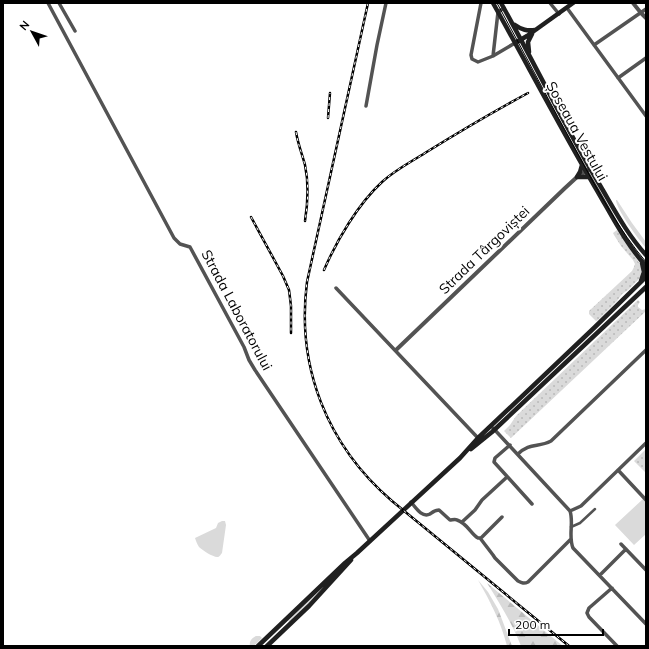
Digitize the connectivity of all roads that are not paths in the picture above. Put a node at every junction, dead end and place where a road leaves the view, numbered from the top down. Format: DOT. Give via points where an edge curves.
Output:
graph roads {
  1 [pos="48,3"];
  2 [pos="59,3"];
  3 [pos="386,3"];
  4 [pos="481,3"];
  5 [pos="493,3"];
  6 [pos="501,3"];
  7 [pos="550,3"];
  8 [pos="573,3"];
  9 [pos="633,3"];
  10 [pos="504,8"];
  11 [pos="567,8"];
  12 [pos="646,9"];
  13 [pos="498,12"];
  14 [pos="640,13"];
  15 [pos="558,14"];
  16 [pos="646,18"];
  17 [pos="512,23"];
  18 [pos="535,30"];
  19 [pos="75,31"];
  20 [pos="522,40"];
  21 [pos="516,43"];
  22 [pos="594,45"];
  23 [pos="529,54"];
  24 [pos="493,56"];
  25 [pos="646,58"];
  26 [pos="618,78"];
  27 [pos="366,106"];
  28 [pos="646,115"];
  29 [pos="582,165"];
  30 [pos="588,170"];
  31 [pos="577,177"];
  32 [pos="589,177"];
  33 [pos="646,254"];
  34 [pos="640,260"];
  35 [pos="646,266"];
  36 [pos="646,277"];
  37 [pos="640,283"];
  38 [pos="336,288"];
  39 [pos="646,288"];
  40 [pos="396,350"];
  41 [pos="646,350"];
  42 [pos="491,426"];
  43 [pos="495,430"];
  44 [pos="480,439"];
  45 [pos="645,444"];
  46 [pos="510,445"];
  47 [pos="518,454"];
  48 [pos="618,470"];
  49 [pos="507,477"];
  50 [pos="646,500"];
  51 [pos="411,502"];
  52 [pos="532,504"];
  53 [pos="595,509"];
  54 [pos="570,511"];
  55 [pos="502,517"];
  56 [pos="462,522"];
  57 [pos="571,527"];
  58 [pos="480,538"];
  59 [pos="571,539"];
  60 [pos="370,541"];
  61 [pos="621,544"];
  62 [pos="626,549"];
  63 [pos="357,553"];
  64 [pos="646,570"];
  65 [pos="600,575"];
  66 [pos="612,588"];
  67 [pos="646,624"];
  68 [pos="258,646"];
  69 [pos="267,646"];
  70 [pos="617,646"];
  1 -- 60 [label="street, Strada Laboratorului" via="174,238 180,244 190,247 255,370"];
  2 -- 19 [label="street"];
  3 -- 27 [label="street"];
  4 -- 24 [label="street" via="471,58 478,62"];
  5 -- 13 [label="main road, Șoseaua Vestului"];
  6 -- 10 [label="main road, Șoseaua Vestului"];
  7 -- 15 [label="street"];
  8 -- 11 [label="main road"];
  9 -- 14 [label="street"];
  10 -- 13 [label="street"];
  10 -- 17 [label="main road, Șoseaua Vestului"];
  11 -- 15 [label="main road"];
  11 -- 22 [label="street"];
  12 -- 14 [label="street"];
  13 -- 21 [label="main road, Șoseaua Vestului"];
  13 -- 24 [label="street"];
  14 -- 16 [label="street"];
  14 -- 22 [label="street"];
  15 -- 18 [label="main road"];
  17 -- 18 [label="main road" via="522,29"];
  17 -- 20 [label="main road, Șoseaua Vestului"];
  18 -- 20 [label="main road"];
  18 -- 23 [label="main road" via="528,42"];
  20 -- 21 [label="main road"];
  20 -- 23 [label="main road, Șoseaua Vestului"];
  21 -- 24 [label="street"];
  21 -- 29 [label="main road, Șoseaua Vestului"];
  22 -- 26 [label="street"];
  23 -- 30 [label="main road, Șoseaua Vestului"];
  25 -- 26 [label="street"];
  26 -- 28 [label="street"];
  29 -- 30 [label="main road, Șoseaua Vestului"];
  29 -- 31 [label="main road"];
  30 -- 31 [label="street, Strada Târgoviștei"];
  30 -- 32 [label="main road, Șoseaua Vestului"];
  30 -- 33 [label="main road, Șoseaua Vestului" via="621,222"];
  31 -- 32 [label="main road"];
  31 -- 40 [label="street, Strada Târgoviștei"];
  32 -- 34 [label="main road, Șoseaua Vestului" via="616,225"];
  34 -- 35 [label="main road, Șoseaua Vestului"];
  34 -- 37 [label="main road" via="644,272"];
  36 -- 37 [label="main road"];
  37 -- 42 [label="main road"];
  38 -- 40 [label="street"];
  39 -- 43 [label="main road"];
  40 -- 44 [label="street"];
  41 -- 47 [label="street" via="551,441 528,447"];
  42 -- 43 [label="street"];
  42 -- 44 [label="main road"];
  43 -- 44 [label="main road"];
  43 -- 46 [label="street"];
  44 -- 51 [label="main road"];
  45 -- 48 [label="street"];
  46 -- 47 [label="street"];
  46 -- 49 [label="street" via="494,460"];
  47 -- 54 [label="street"];
  48 -- 50 [label="street"];
  48 -- 54 [label="street" via="581,506"];
  49 -- 52 [label="street"];
  49 -- 56 [label="street"];
  51 -- 56 [label="street" via="421,514 427,515 439,510 450,520"];
  51 -- 60 [label="main road"];
  53 -- 57 [label="street" via="580,523"];
  54 -- 57 [label="street"];
  55 -- 58 [label="street"];
  56 -- 58 [label="street"];
  57 -- 59 [label="street"];
  58 -- 59 [label="street" via="495,558 521,583 528,582"];
  59 -- 65 [label="street" via="573,548"];
  60 -- 63 [label="main road"];
  61 -- 62 [label="street"];
  62 -- 64 [label="street"];
  62 -- 65 [label="street"];
  63 -- 68 [label="main road"];
  63 -- 69 [label="main road" via="309,606"];
  65 -- 66 [label="street"];
  66 -- 67 [label="street"];
  66 -- 70 [label="street" via="589,608 587,613"];
}
